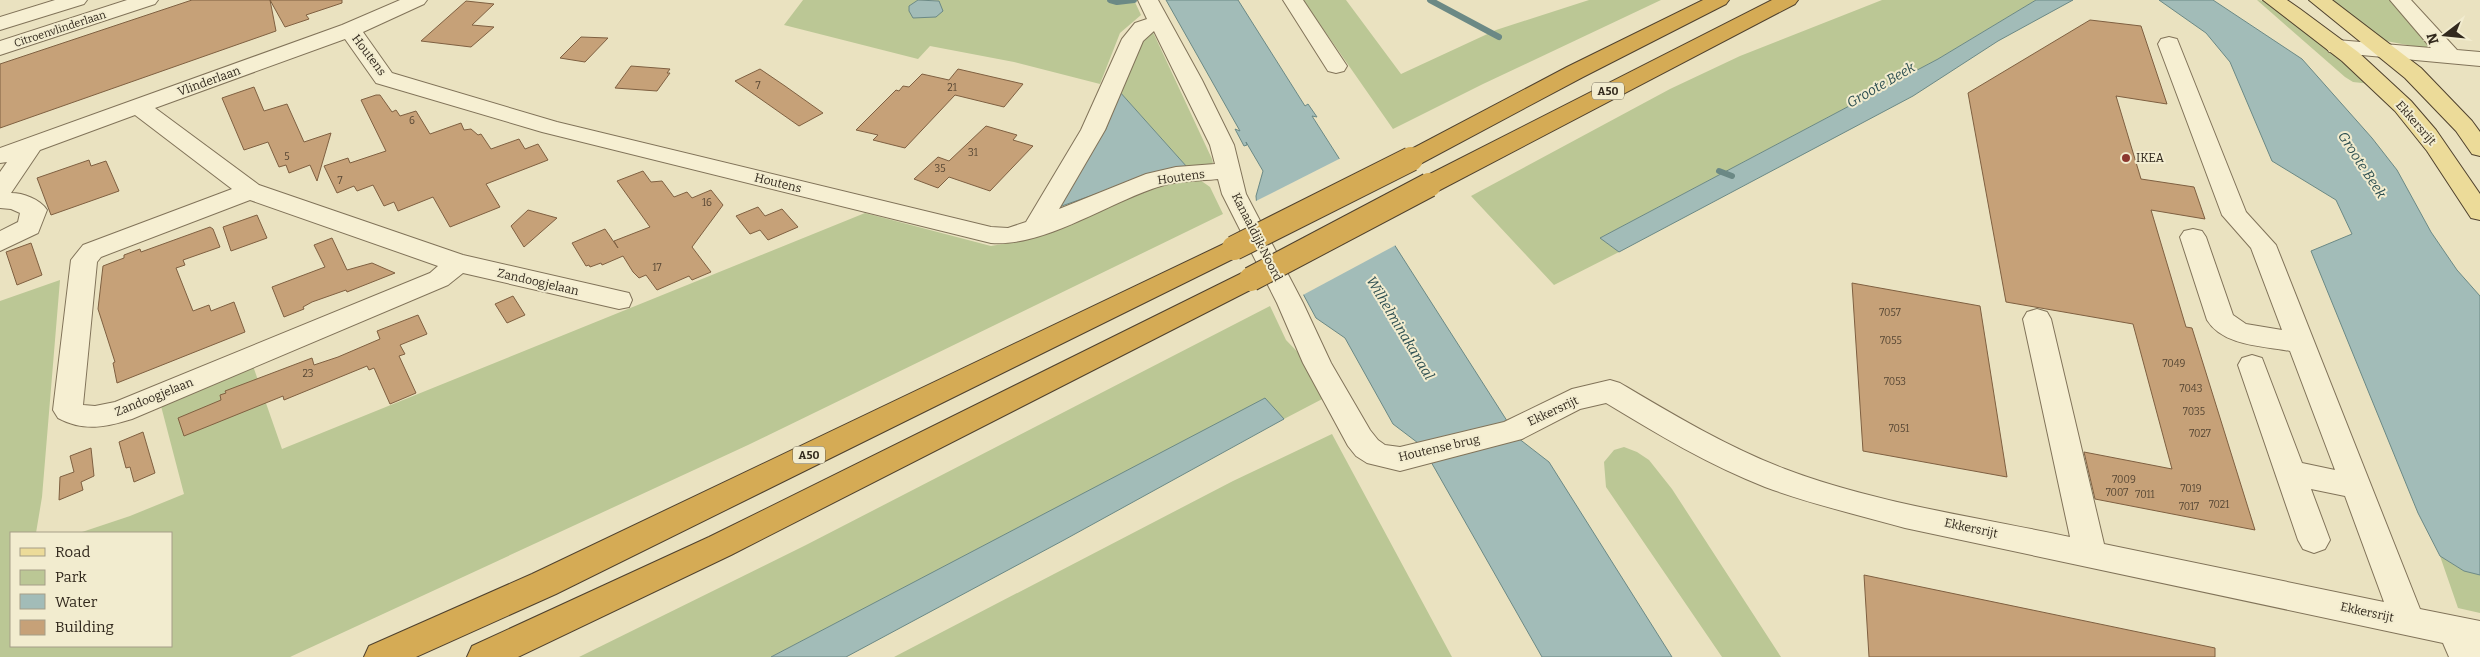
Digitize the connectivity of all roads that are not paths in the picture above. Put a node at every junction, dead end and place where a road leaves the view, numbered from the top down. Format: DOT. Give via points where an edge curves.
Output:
graph roads {
  1 [pos="77,0"];
  2 [pos="148,0"];
  3 [pos="417,0"];
  4 [pos="1148,0"];
  5 [pos="1293,0"];
  6 [pos="1719,0"];
  7 [pos="1788,0"];
  8 [pos="2273,0"];
  9 [pos="2319,0"];
  10 [pos="2400,0"];
  11 [pos="1160,21"];
  12 [pos="0,24"];
  13 [pos="350,30"];
  14 [pos="2169,44"];
  15 [pos="2337,47"];
  16 [pos="0,48"];
  17 [pos="2385,51"];
  18 [pos="2450,56"];
  19 [pos="2480,59"];
  20 [pos="1336,66"];
  21 [pos="138,106"];
  22 [pos="31,145"];
  23 [pos="2480,149"];
  24 [pos="0,156"];
  25 [pos="1227,172"];
  26 [pos="0,190"];
  27 [pos="250,191"];
  28 [pos="0,200"];
  29 [pos="2480,212"];
  30 [pos="1036,228"];
  31 [pos="2193,237"];
  32 [pos="0,242"];
  33 [pos="458,263"];
  34 [pos="619,300"];
  35 [pos="2037,319"];
  36 [pos="2301,343"];
  37 [pos="2252,365"];
  38 [pos="1512,431"];
  39 [pos="1368,448"];
  40 [pos="2288,472"];
  41 [pos="2357,486"];
  42 [pos="2314,540"];
  43 [pos="2090,554"];
  44 [pos="2408,620"];
  45 [pos="2467,641"];
  46 [pos="381,657"];
  47 [pos="484,657"];
  1 -- 12 [label="street, Citroenvlinderlaan"];
  2 -- 16 [label="street, Citroenvlinderlaan"];
  3 -- 13 [label="street, Vlinderlaan"];
  4 -- 11 [label="street, Kanaaldijk Noord"];
  5 -- 20 [label="street"];
  6 -- 46 [label="highway, A50, bridge" via="1234,248 544,584"];
  7 -- 47 [label="highway, A50, bridge" via="1250,279 720,546"];
  8 -- 15 [label="main road, Ekkersrijt"];
  9 -- 17 [label="main road"];
  10 -- 18 [label="street"];
  11 -- 25 [label="street, Kanaaldijk Noord" via="1222,145"];
  11 -- 30 [label="street" via="1144,28 1133,39 1093,130"];
  13 -- 21 [label="street, Vlinderlaan"];
  13 -- 30 [label="street, Houtens" via="384,78 550,127 991,235 1009,236"];
  14 -- 36 [label="street" via="2235,215 2263,245"];
  15 -- 17 [label="street"];
  15 -- 29 [label="main road, Ekkersrijt" via="2418,123"];
  17 -- 18 [label="street"];
  17 -- 23 [label="main road" via="2427,87 2464,126"];
  18 -- 19 [label="street"];
  21 -- 22 [label="street, Vlinderlaan"];
  21 -- 27 [label="street, Zandoogjelaan"];
  22 -- 24 [label="street, Vlinderlaan"];
  22 -- 26 [label="street"];
  25 -- 30 [label="street, Houtens" via="1155,179"];
  25 -- 39 [label="street, Kanaaldijk Noord" via="1234,194 1317,362 1344,414"];
  27 -- 33 [label="street, Zandoogjelaan"];
  27 -- 33 [label="street, Zandoogjelaan" via="92,251 84,260 68,410 79,417 122,411 438,279"];
  28 -- 32 [label="street" via="16,201 34,210 29,227"];
  31 -- 36 [label="street" via="2221,320 2239,332"];
  33 -- 34 [label="street, Zandoogjelaan"];
  35 -- 43 [label="street"];
  36 -- 41 [label="street"];
  37 -- 40 [label="street"];
  38 -- 39 [label="street, Houtense brug" via="1400,459 1378,455"];
  38 -- 43 [label="street, Ekkersrijt" via="1572,400 1610,392 1677,431 1759,471 1831,495 1905,514"];
  40 -- 41 [label="street"];
  40 -- 42 [label="street"];
  41 -- 44 [label="street"];
  43 -- 44 [label="street, Ekkersrijt"];
  44 -- 45 [label="street, Ekkersrijt"];
}
